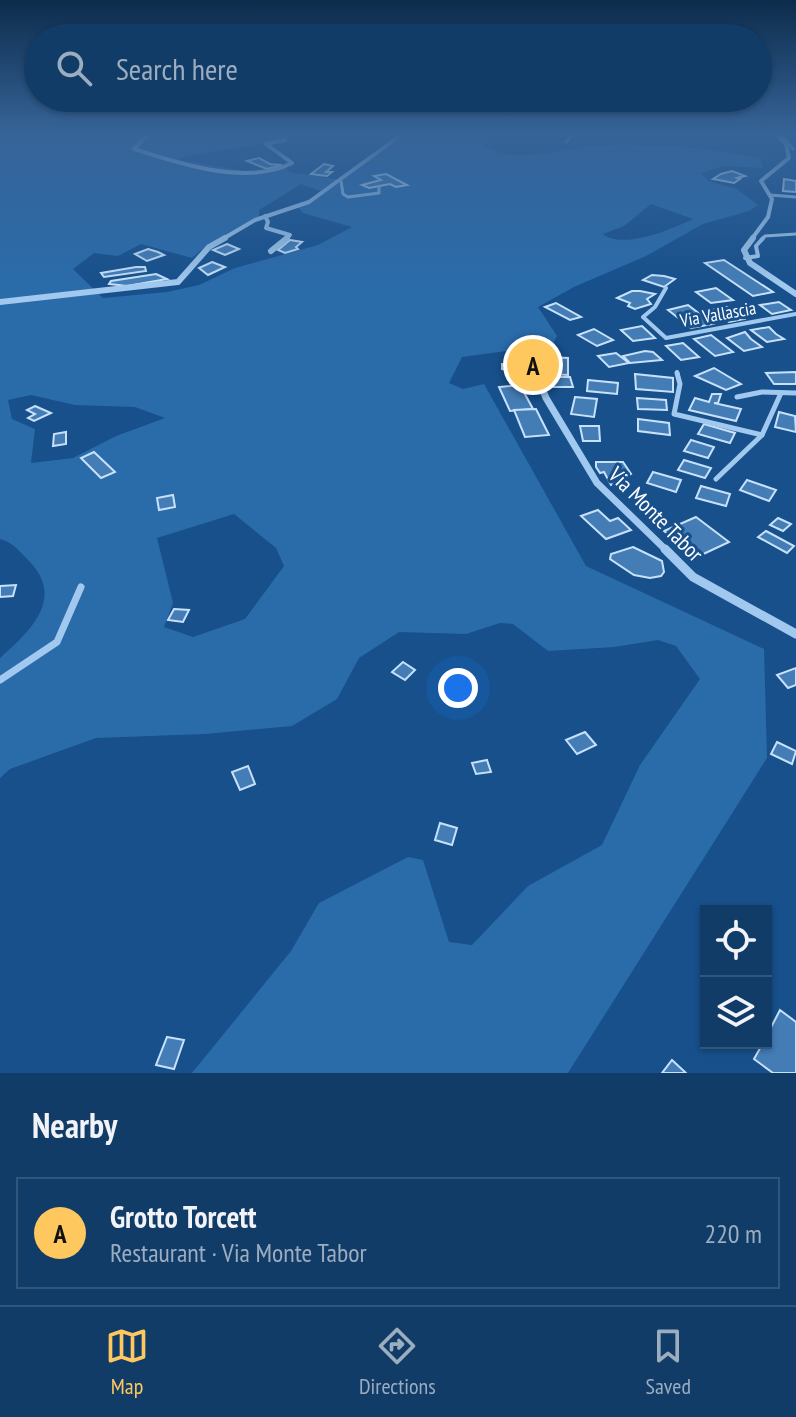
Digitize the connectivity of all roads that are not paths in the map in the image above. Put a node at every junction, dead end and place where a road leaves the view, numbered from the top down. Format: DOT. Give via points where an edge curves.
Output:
graph roads {
  1 [pos="336,184"];
  2 [pos="341,184"];
  3 [pos="763,184"];
  4 [pos="379,187"];
  5 [pos="770,195"];
  6 [pos="796,197"];
  7 [pos="265,216"];
  8 [pos="796,234"];
  9 [pos="271,251"];
  10 [pos="745,258"];
  11 [pos="666,288"];
  12 [pos="796,294"];
  13 [pos="0,302"];
  14 [pos="796,314"];
  15 [pos="677,372"];
  16 [pos="537,375"];
  17 [pos="781,393"];
  18 [pos="796,393"];
  19 [pos="737,397"];
  20 [pos="762,435"];
  21 [pos="716,479"];
  22 [pos="81,587"];
  23 [pos="796,634"];
  24 [pos="0,680"];
  1 -- 7 [label="street" via="306,203"];
  2 -- 4 [label="lane" via="348,197 379,193"];
  3 -- 5 [label="street"];
  5 -- 6 [label="lane"];
  5 -- 10 [label="street" via="768,217 745,246"];
  7 -- 9 [label="street" via="266,228 290,235"];
  7 -- 13 [label="street" via="205,250 178,282"];
  8 -- 10 [label="lane" via="765,236 756,246 758,256"];
  10 -- 12 [label="street"];
  11 -- 14 [label="lane, Via Vallascia" via="643,317 666,338"];
  15 -- 20 [label="lane" via="674,414"];
  16 -- 23 [label="street, Via Monte Tabor" via="597,483 693,577"];
  17 -- 18 [label="lane"];
  17 -- 19 [label="lane"];
  17 -- 20 [label="lane"];
  20 -- 21 [label="lane"];
  22 -- 24 [label="lane" via="57,642"];
}
